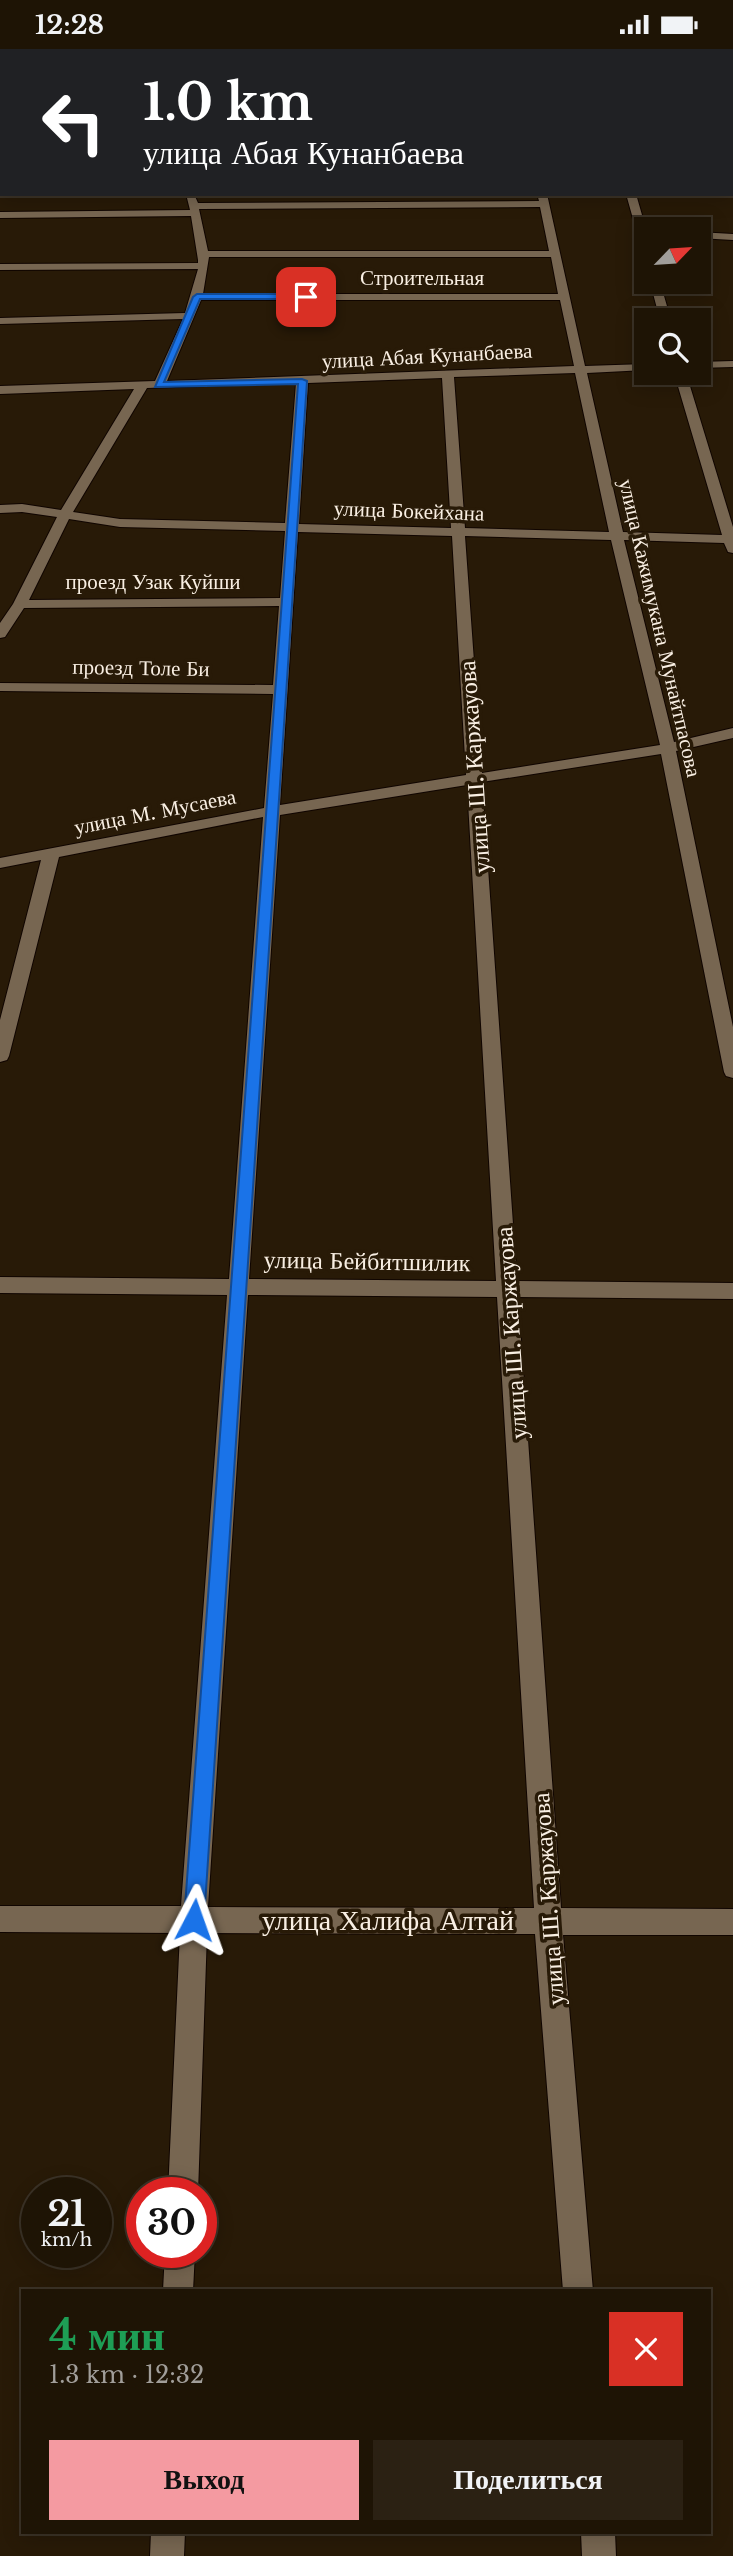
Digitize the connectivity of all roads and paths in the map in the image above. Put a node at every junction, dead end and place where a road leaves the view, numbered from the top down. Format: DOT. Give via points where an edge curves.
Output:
graph roads {
  1 [pos="370,196"];
  2 [pos="632,196"];
  3 [pos="543,199"];
  4 [pos="193,204"];
  5 [pos="359,206"];
  6 [pos="0,215"];
  7 [pos="638,217"];
  8 [pos="711,236"];
  9 [pos="733,237"];
  10 [pos="554,254"];
  11 [pos="202,260"];
  12 [pos="0,267"];
  13 [pos="197,297"];
  14 [pos="563,297"];
  15 [pos="187,316"];
  16 [pos="0,321"];
  17 [pos="733,364"];
  18 [pos="711,365"];
  19 [pos="634,367"];
  20 [pos="579,369"];
  21 [pos="448,375"];
  22 [pos="302,381"];
  23 [pos="159,385"];
  24 [pos="684,385"];
  25 [pos="142,386"];
  26 [pos="0,390"];
  27 [pos="0,509"];
  28 [pos="65,514"];
  29 [pos="292,528"];
  30 [pos="459,534"];
  31 [pos="617,537"];
  32 [pos="732,543"];
  33 [pos="287,602"];
  34 [pos="20,604"];
  35 [pos="0,634"];
  36 [pos="0,687"];
  37 [pos="282,690"];
  38 [pos="733,733"];
  39 [pos="668,748"];
  40 [pos="475,779"];
  41 [pos="272,811"];
  42 [pos="51,854"];
  43 [pos="0,863"];
  44 [pos="0,1056"];
  45 [pos="733,1072"];
  46 [pos="0,1285"];
  47 [pos="239,1286"];
  48 [pos="508,1289"];
  49 [pos="733,1291"];
  50 [pos="0,1919"];
  51 [pos="194,1920"];
  52 [pos="548,1921"];
  53 [pos="733,1922"];
  54 [pos="184,2177"];
  55 [pos="179,2268"];
  56 [pos="178,2289"];
  57 [pos="578,2289"];
  58 [pos="168,2534"];
  59 [pos="597,2534"];
  60 [pos="167,2556"];
  61 [pos="599,2556"];
  1 -- 5 [label="street"];
  2 -- 7 [label="street"];
  3 -- 5 [label="street"];
  3 -- 10 [label="street, улица Кажимукана Мунайтпасова"];
  4 -- 5 [label="street"];
  4 -- 6 [label="street"];
  4 -- 11 [label="street"];
  8 -- 9 [label="street"];
  10 -- 11 [label="street, Строительная"];
  10 -- 14 [label="street, улица Кажимукана Мунайтпасова"];
  11 -- 12 [label="street, Строительная"];
  11 -- 13 [label="street"];
  13 -- 14 [label="street, Строительная"];
  13 -- 15 [label="street"];
  14 -- 20 [label="street, улица Кажимукана Мунайтпасова"];
  15 -- 16 [label="street"];
  15 -- 23 [label="street"];
  17 -- 18 [label="street"];
  19 -- 20 [label="street, улица Абая Кунанбаева"];
  20 -- 21 [label="street, улица Абая Кунанбаева"];
  20 -- 31 [label="street, улица Кажимукана Мунайтпасова"];
  21 -- 22 [label="street, улица Абая Кунанбаева"];
  21 -- 30 [label="street, улица Ш. Каржауова"];
  22 -- 23 [label="street, улица Абая Кунанбаева"];
  22 -- 29 [label="street"];
  23 -- 25 [label="street, улица Абая Кунанбаева"];
  24 -- 32 [label="street"];
  25 -- 26 [label="street, улица Абая Кунанбаева"];
  25 -- 28 [label="street"];
  27 -- 28 [label="street, улица Бокейхана"];
  28 -- 29 [label="street, улица Бокейхана" via="120,523"];
  28 -- 34 [label="street"];
  29 -- 30 [label="street, улица Бокейхана"];
  29 -- 33 [label="street"];
  30 -- 31 [label="street, улица Бокейхана"];
  30 -- 40 [label="street, улица Ш. Каржауова"];
  31 -- 32 [label="street, улица Бокейхана"];
  31 -- 39 [label="street, улица Кажимукана Мунайтпасова"];
  33 -- 34 [label="street, проезд Узак Куйши"];
  33 -- 37 [label="street"];
  34 -- 35 [label="street"];
  36 -- 37 [label="street, проезд Толе Би"];
  37 -- 41 [label="street"];
  38 -- 39 [label="street, улица М. Мусаева"];
  39 -- 40 [label="street, улица М. Мусаева"];
  39 -- 45 [label="street, улица Кажимукана Мунайтпасова"];
  40 -- 41 [label="street, улица М. Мусаева"];
  40 -- 48 [label="street, улица Ш. Каржауова"];
  41 -- 42 [label="street, улица М. Мусаева"];
  41 -- 47 [label="street"];
  42 -- 43 [label="street, улица М. Мусаева"];
  42 -- 44 [label="street"];
  46 -- 47 [label="street, улица Бейбитшилик"];
  47 -- 48 [label="street, улица Бейбитшилик"];
  47 -- 51 [label="street"];
  48 -- 49 [label="street, улица Бейбитшилик"];
  48 -- 52 [label="street, улица Ш. Каржауова"];
  50 -- 51 [label="street, улица Халифа Алтай"];
  51 -- 52 [label="street, улица Халифа Алтай"];
  51 -- 54 [label="street"];
  52 -- 53 [label="street, улица Халифа Алтай"];
  52 -- 57 [label="street, улица Ш. Каржауова"];
  55 -- 56 [label="street"];
  58 -- 60 [label="street"];
  59 -- 61 [label="street"];
}
